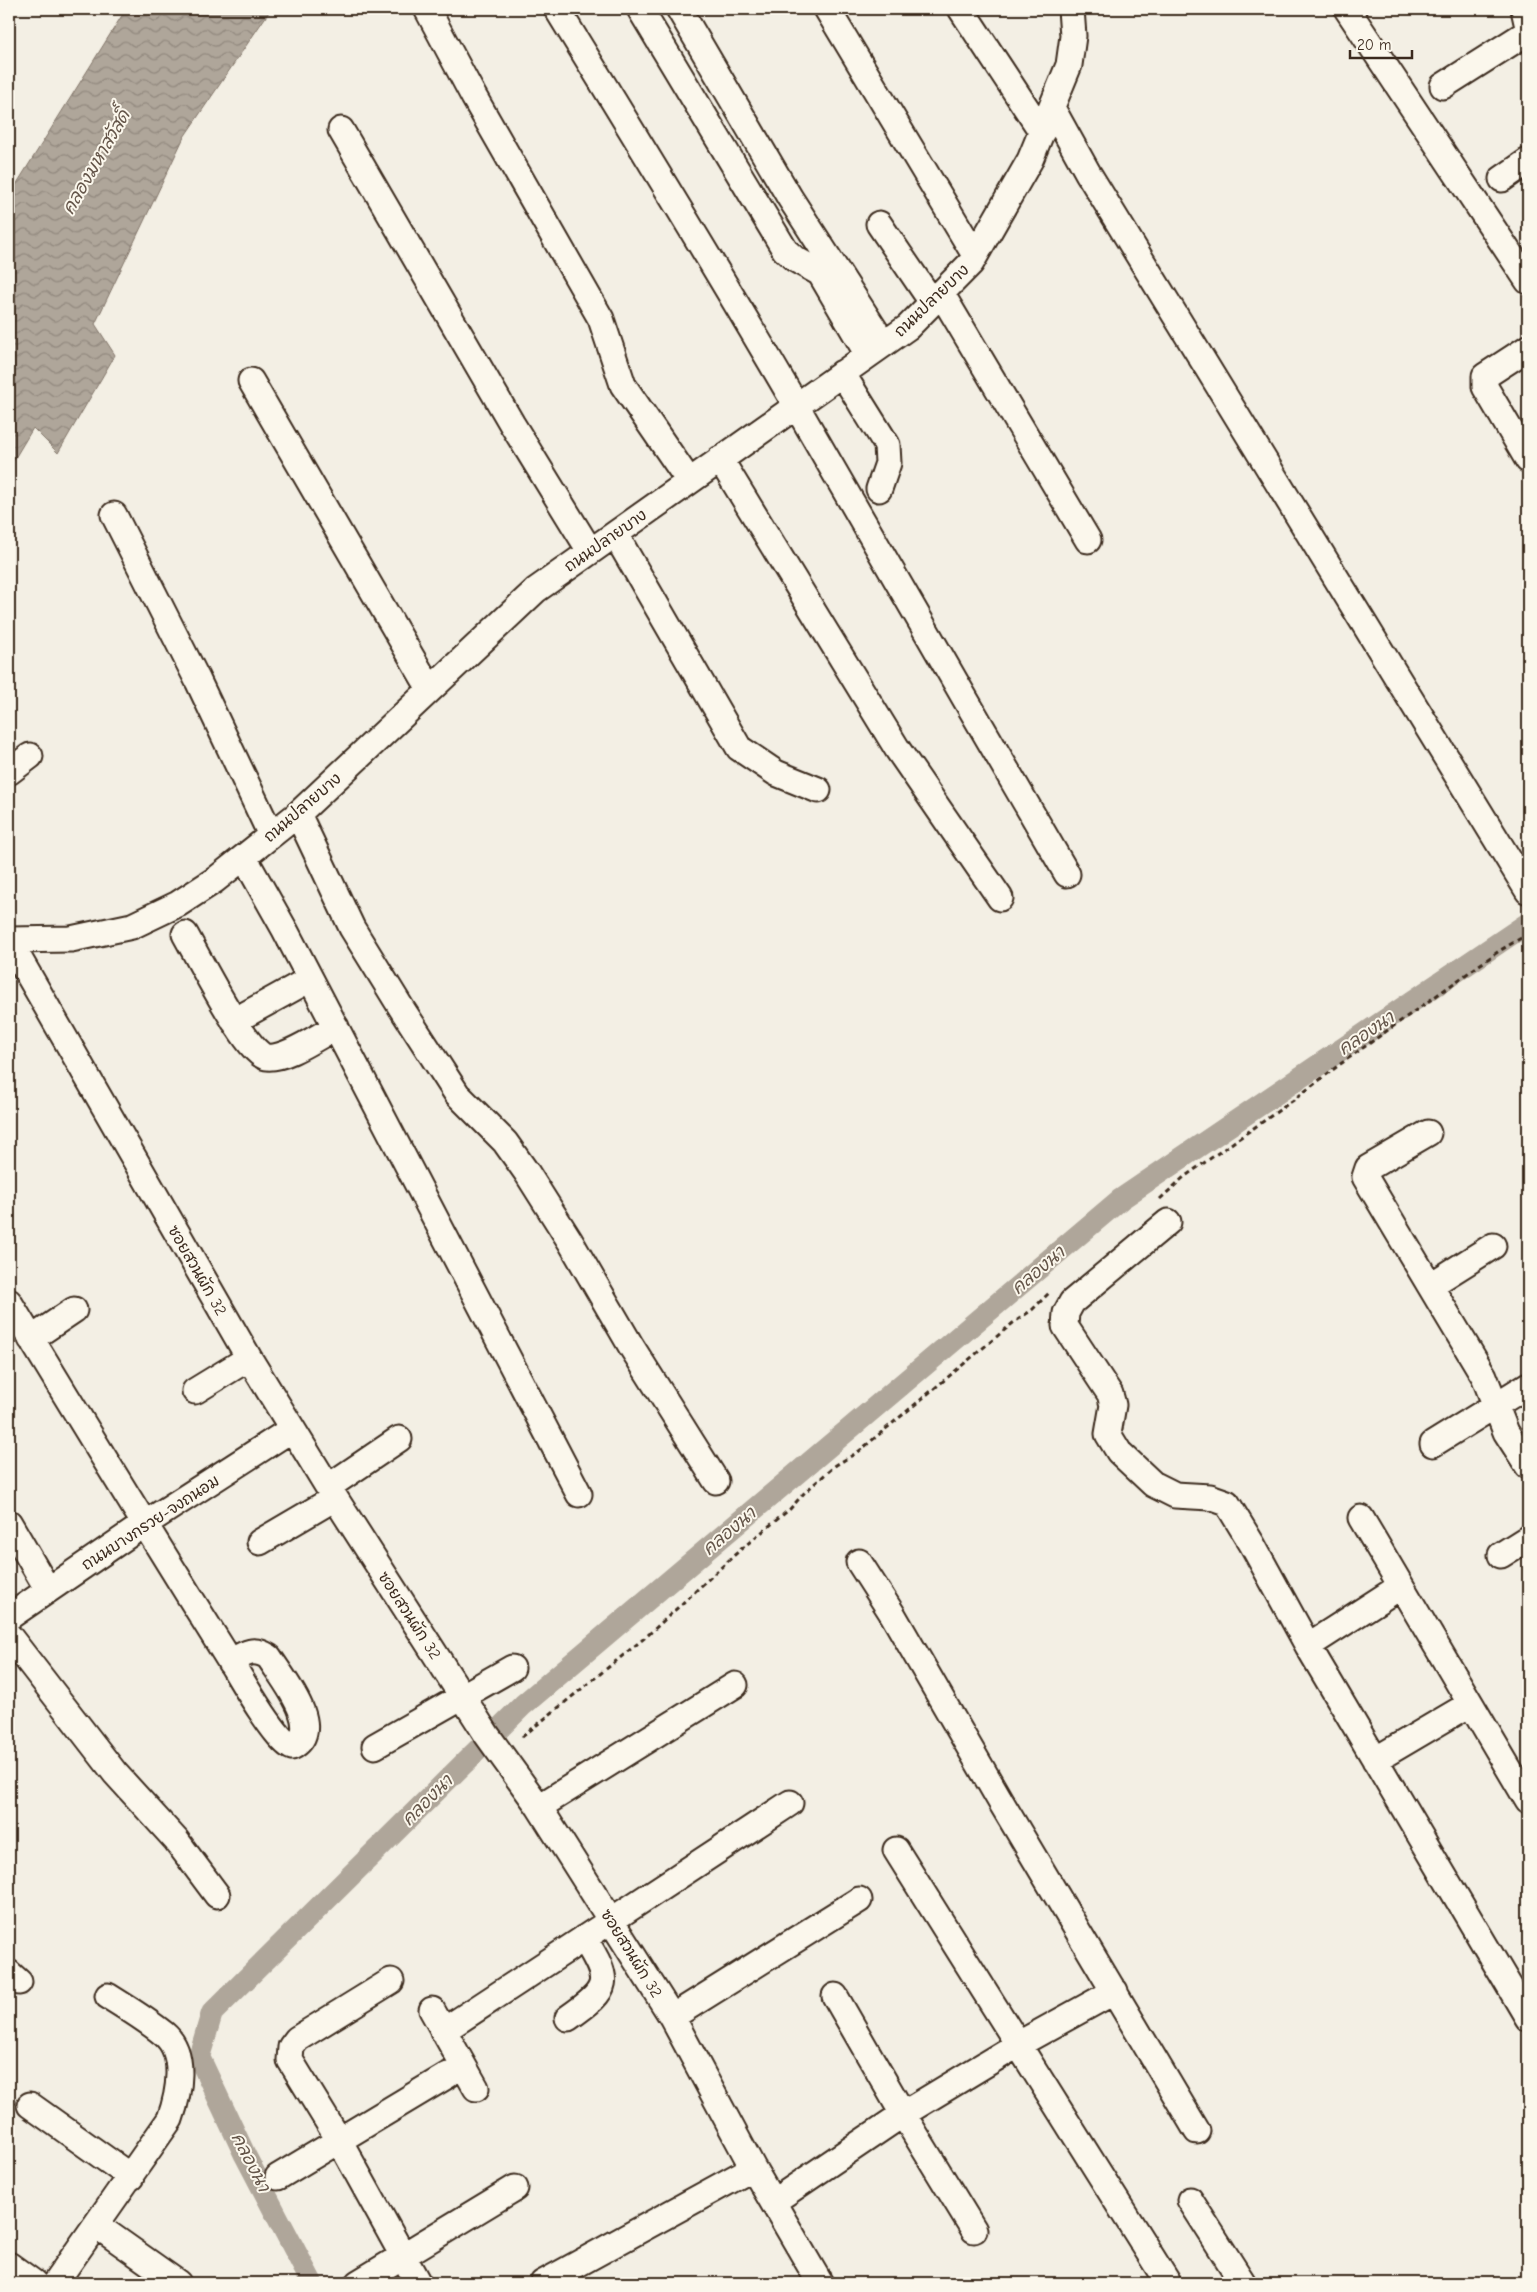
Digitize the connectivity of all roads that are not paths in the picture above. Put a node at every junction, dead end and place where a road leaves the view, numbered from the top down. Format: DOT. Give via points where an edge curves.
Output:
graph roads {
  1 [pos="427,9"];
  2 [pos="557,9"];
  3 [pos="640,9"];
  4 [pos="679,9"];
  5 [pos="827,9"];
  6 [pos="960,9"];
  7 [pos="1071,9"];
  8 [pos="1347,9"];
  9 [pos="1524,9"];
  10 [pos="1528,27"];
  11 [pos="1528,32"];
  12 [pos="1443,86"];
  13 [pos="1052,108"];
  14 [pos="341,130"];
  15 [pos="1042,132"];
  16 [pos="1528,161"];
  17 [pos="1502,179"];
  18 [pos="879,224"];
  19 [pos="975,255"];
  20 [pos="1528,281"];
  21 [pos="937,297"];
  22 [pos="1528,348"];
  23 [pos="876,350"];
  24 [pos="842,373"];
  25 [pos="251,381"];
  26 [pos="796,406"];
  27 [pos="720,460"];
  28 [pos="1528,460"];
  29 [pos="689,481"];
  30 [pos="879,489"];
  31 [pos="114,515"];
  32 [pos="615,534"];
  33 [pos="1088,540"];
  34 [pos="590,552"];
  35 [pos="430,689"];
  36 [pos="30,756"];
  37 [pos="9,772"];
  38 [pos="818,790"];
  39 [pos="298,814"];
  40 [pos="271,835"];
  41 [pos="244,856"];
  42 [pos="1067,874"];
  43 [pos="1528,891"];
  44 [pos="1000,898"];
  45 [pos="185,934"];
  46 [pos="9,940"];
  47 [pos="17,974"];
  48 [pos="310,979"];
  49 [pos="234,1021"];
  50 [pos="336,1027"];
  51 [pos="1428,1133"];
  52 [pos="1163,1212"];
  53 [pos="1493,1246"];
  54 [pos="1431,1285"];
  55 [pos="9,1302"];
  56 [pos="74,1310"];
  57 [pos="31,1339"];
  58 [pos="249,1358"];
  59 [pos="1528,1385"];
  60 [pos="195,1391"];
  61 [pos="1496,1406"];
  62 [pos="292,1429"];
  63 [pos="399,1439"];
  64 [pos="1433,1444"];
  65 [pos="1528,1466"];
  66 [pos="716,1481"];
  67 [pos="332,1493"];
  68 [pos="579,1494"];
  69 [pos="1361,1518"];
  70 [pos="9,1523"];
  71 [pos="143,1525"];
  72 [pos="1528,1538"];
  73 [pos="260,1542"];
  74 [pos="1501,1555"];
  75 [pos="859,1562"];
  76 [pos="1401,1586"];
  77 [pos="48,1590"];
  78 [pos="9,1617"];
  79 [pos="9,1636"];
  80 [pos="1308,1646"];
  81 [pos="230,1662"];
  82 [pos="512,1668"];
  83 [pos="736,1685"];
  84 [pos="463,1698"];
  85 [pos="1470,1704"];
  86 [pos="375,1746"];
  87 [pos="1375,1760"];
  88 [pos="1528,1801"];
  89 [pos="790,1803"];
  90 [pos="539,1807"];
  91 [pos="896,1850"];
  92 [pos="217,1895"];
  93 [pos="859,1900"];
  94 [pos="611,1919"];
  95 [pos="584,1938"];
  96 [pos="391,1981"];
  97 [pos="1115,1991"];
  98 [pos="108,1996"];
  99 [pos="835,1996"];
  100 [pos="672,2017"];
  101 [pos="568,2018"];
  102 [pos="1528,2018"];
  103 [pos="1019,2044"];
  104 [pos="448,2075"];
  105 [pos="476,2088"];
  106 [pos="30,2105"];
  107 [pos="903,2114"];
  108 [pos="1197,2131"];
  109 [pos="339,2140"];
  110 [pos="753,2168"];
  111 [pos="131,2177"];
  112 [pos="278,2177"];
  113 [pos="514,2188"];
  114 [pos="1190,2200"];
  115 [pos="773,2202"];
  116 [pos="96,2225"];
  117 [pos="974,2230"];
  118 [pos="402,2256"];
  119 [pos="9,2265"];
  120 [pos="34,2283"];
  121 [pos="55,2283"];
  122 [pos="178,2283"];
  123 [pos="358,2283"];
  124 [pos="418,2283"];
  125 [pos="543,2283"];
  126 [pos="820,2283"];
  127 [pos="1168,2283"];
  128 [pos="1242,2283"];
  1 -- 29 [label="street" via="601,319 623,385"];
  2 -- 26 [label="street"];
  3 -- 23 [label="street" via="786,250 820,273"];
  4 -- 23 [label="street"];
  5 -- 19 [label="street"];
  6 -- 15 [label="street"];
  7 -- 13 [label="street, ถนนปลายบาง" via="1073,36 1069,65"];
  8 -- 20 [label="street"];
  9 -- 10 [label="street"];
  11 -- 12 [label="street"];
  13 -- 15 [label="street, ถนนปลายบาง"];
  13 -- 43 [label="street" via="1088,173"];
  14 -- 34 [label="street"];
  15 -- 19 [label="street, ถนนปลายบาง" via="1030,160"];
  16 -- 17 [label="street"];
  18 -- 21 [label="street"];
  19 -- 21 [label="street, ถนนปลายบาง"];
  21 -- 23 [label="street, ถนนปลายบาง" via="908,327"];
  21 -- 33 [label="street"];
  22 -- 28 [label="street" via="1485,376 1485,387"];
  23 -- 24 [label="street, ถนนปลายบาง"];
  24 -- 26 [label="street, ถนนปลายบาง"];
  24 -- 30 [label="street" via="887,445 888,463"];
  25 -- 35 [label="street"];
  26 -- 27 [label="street, ถนนปลายบาง"];
  26 -- 42 [label="street"];
  27 -- 29 [label="street, ถนนปลายบาง"];
  27 -- 44 [label="street" via="898,750"];
  29 -- 32 [label="street, ถนนปลายบาง"];
  31 -- 40 [label="street"];
  32 -- 34 [label="street, ถนนปลายบาง"];
  32 -- 38 [label="street" via="739,748 776,773"];
  34 -- 35 [label="street, ถนนปลายบาง" via="536,590"];
  35 -- 39 [label="street, ถนนปลายบาง"];
  36 -- 37 [label="street"];
  39 -- 40 [label="street, ถนนปลายบาง"];
  39 -- 66 [label="street" via="352,928 397,1001 457,1094 505,1142 526,1173"];
  40 -- 41 [label="street, ถนนปลายบาง"];
  41 -- 46 [label="street, ถนนปลายบาง" via="178,904 132,926 70,939"];
  41 -- 48 [label="street"];
  45 -- 49 [label="street"];
  46 -- 47 [label="street, ซอยสวนผัก 32"];
  47 -- 58 [label="street, ซอยสวนผัก 32"];
  48 -- 49 [label="street"];
  48 -- 50 [label="street"];
  49 -- 50 [label="street" via="257,1054 266,1057 279,1057"];
  50 -- 68 [label="street"];
  51 -- 54 [label="street" via="1365,1172"];
  52 -- 80 [label="street" via="1072,1302 1066,1313 1065,1326 1110,1394 1113,1405 1108,1434 1120,1452 1152,1484 1175,1495 1227,1503"];
  53 -- 54 [label="street"];
  54 -- 61 [label="street" via="1484,1376"];
  55 -- 57 [label="street"];
  56 -- 57 [label="street"];
  57 -- 71 [label="street"];
  58 -- 60 [label="street"];
  58 -- 62 [label="street, ซอยสวนผัก 32"];
  59 -- 61 [label="street"];
  61 -- 64 [label="street"];
  61 -- 65 [label="street" via="1506,1432"];
  62 -- 67 [label="street, ซอยสวนผัก 32"];
  62 -- 71 [label="street, ถนนบางกรวย-จงถนอม"];
  63 -- 67 [label="street"];
  67 -- 73 [label="street"];
  67 -- 84 [label="street, ซอยสวนผัก 32"];
  69 -- 76 [label="street"];
  70 -- 77 [label="street"];
  71 -- 77 [label="street, ถนนบางกรวย-จงถนอม"];
  71 -- 81 [label="street"];
  72 -- 74 [label="street"];
  75 -- 97 [label="street"];
  76 -- 80 [label="street"];
  76 -- 85 [label="street"];
  77 -- 78 [label="street, ถนนบางกรวย-จงถนอม"];
  79 -- 92 [label="street" via="115,1773 176,1840"];
  80 -- 87 [label="street"];
  82 -- 84 [label="street"];
  83 -- 90 [label="street"];
  84 -- 86 [label="street"];
  84 -- 90 [label="street, ซอยสวนผัก 32"];
  85 -- 87 [label="street"];
  85 -- 88 [label="street"];
  87 -- 102 [label="street"];
  89 -- 94 [label="street"];
  90 -- 94 [label="street, ซอยสวนผัก 32"];
  91 -- 103 [label="street"];
  93 -- 100 [label="street"];
  94 -- 95 [label="street"];
  94 -- 100 [label="street, ซอยสวนผัก 32"];
  95 -- 101 [label="street" via="600,1965 603,1982 593,2001"];
  95 -- 105 [label="street" via="438,2020"];
  96 -- 109 [label="street" via="297,2038 291,2047 290,2060"];
  97 -- 103 [label="street"];
  97 -- 108 [label="street"];
  98 -- 111 [label="street" via="165,2034 175,2048 179,2075 178,2096 170,2119"];
  99 -- 107 [label="street"];
  100 -- 110 [label="street, ซอยสวนผัก 32"];
  103 -- 107 [label="street"];
  103 -- 127 [label="street"];
  104 -- 109 [label="street"];
  106 -- 111 [label="street"];
  107 -- 115 [label="street"];
  107 -- 117 [label="street"];
  109 -- 112 [label="street"];
  109 -- 118 [label="street"];
  110 -- 115 [label="street, ซอยสวนผัก 32"];
  110 -- 125 [label="street"];
  111 -- 116 [label="street"];
  113 -- 118 [label="street"];
  114 -- 128 [label="street"];
  115 -- 126 [label="street, ซอยสวนผัก 32"];
  116 -- 121 [label="street"];
  116 -- 122 [label="street"];
  118 -- 123 [label="street"];
  118 -- 124 [label="street"];
  119 -- 120 [label="street"];
}
